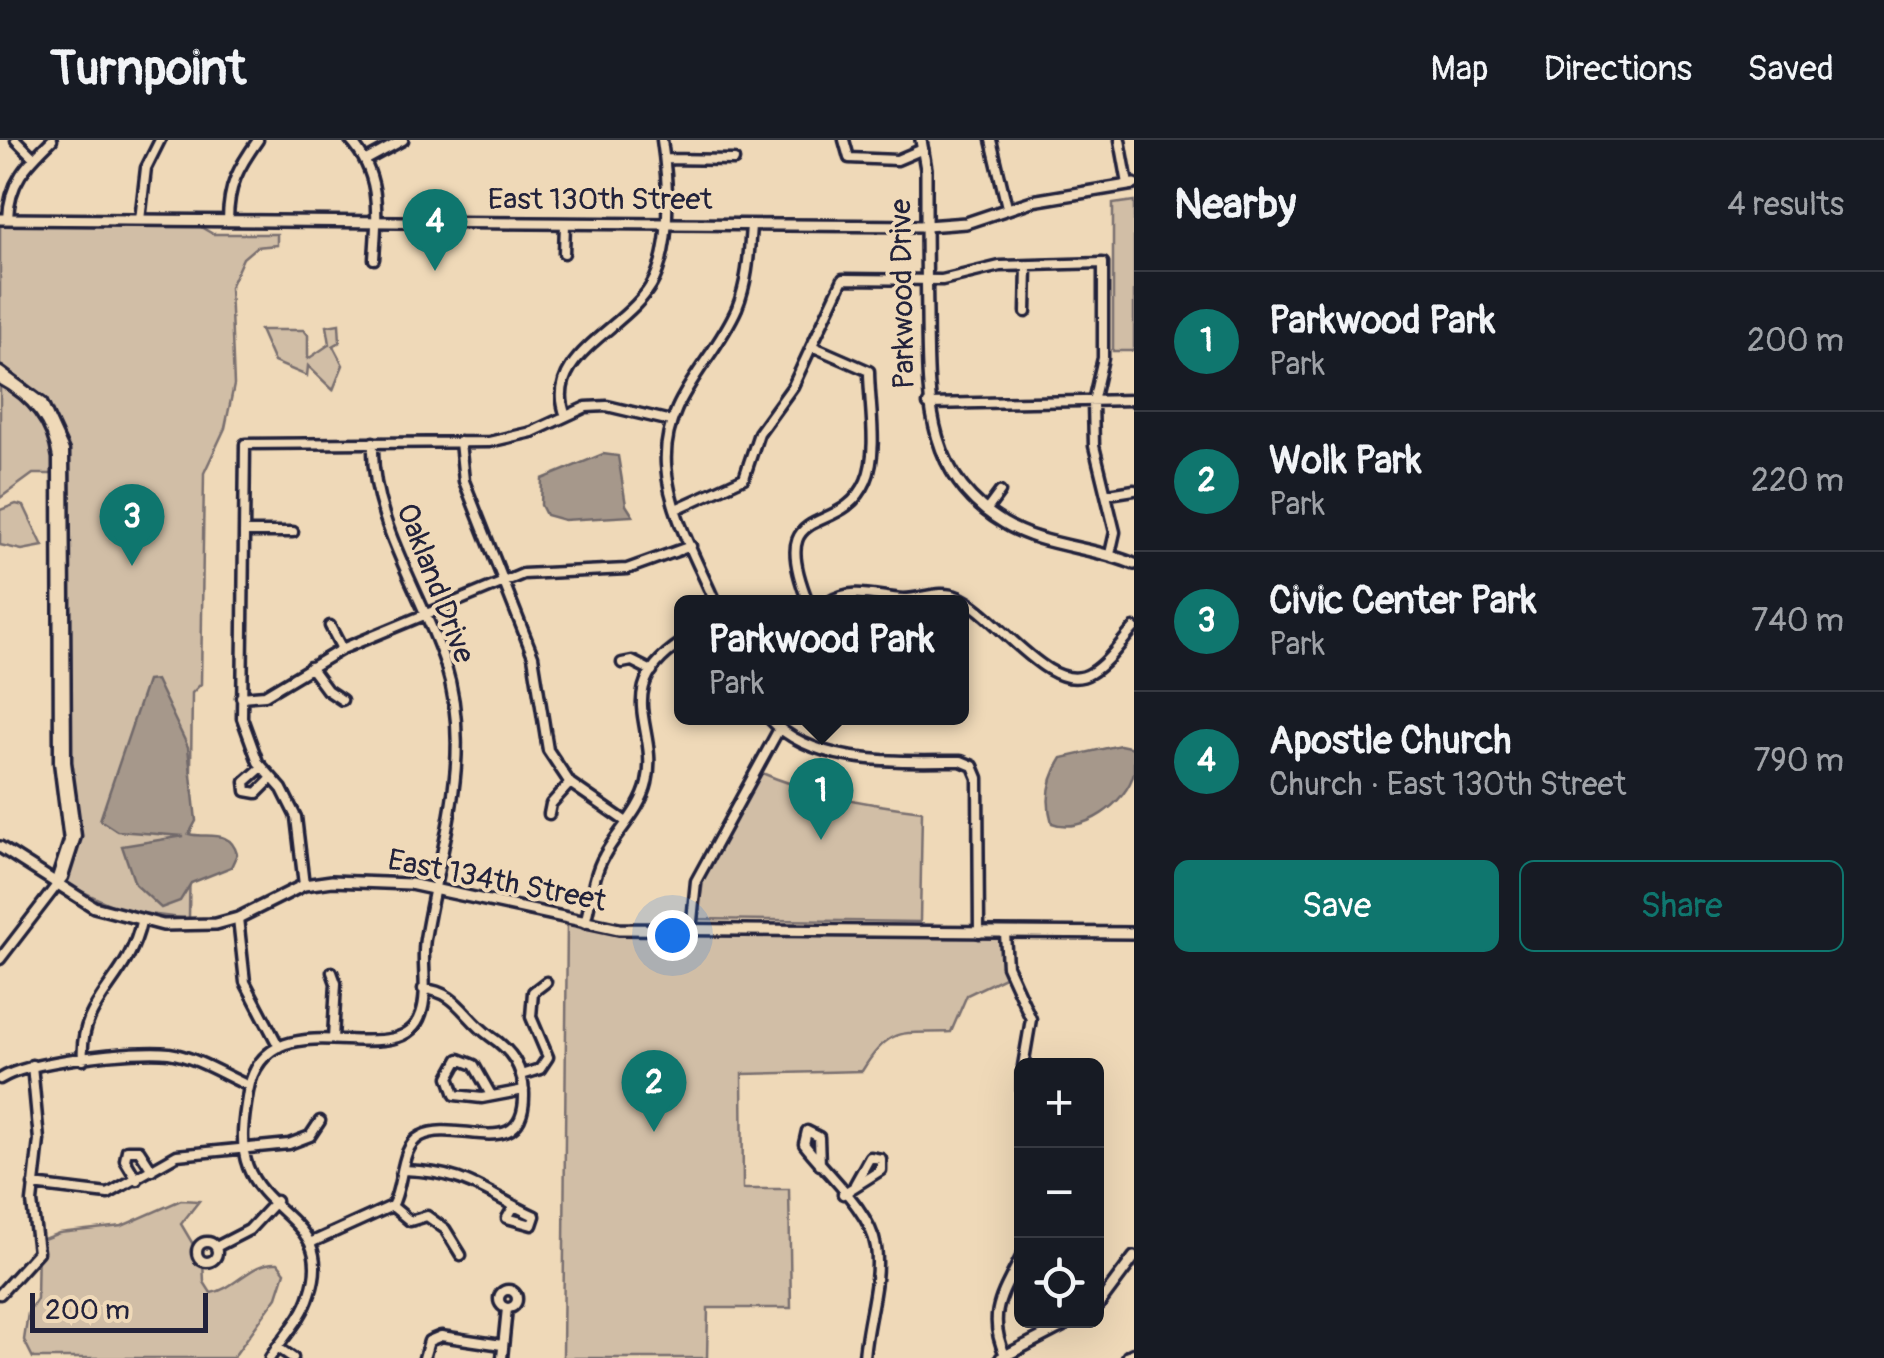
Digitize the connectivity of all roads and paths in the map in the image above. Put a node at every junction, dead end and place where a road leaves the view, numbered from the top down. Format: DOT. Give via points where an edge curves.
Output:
graph roads {
  1 [pos="16,140"];
  2 [pos="52,140"];
  3 [pos="160,140"];
  4 [pos="258,140"];
  5 [pos="350,140"];
  6 [pos="402,140"];
  7 [pos="662,140"];
  8 [pos="844,140"];
  9 [pos="992,140"];
  10 [pos="1120,140"];
  11 [pos="922,145"];
  12 [pos="34,158"];
  13 [pos="368,159"];
  14 [pos="665,159"];
  15 [pos="734,160"];
  16 [pos="1131,184"];
  17 [pos="1007,207"];
  18 [pos="4,219"];
  19 [pos="140,220"];
  20 [pos="228,221"];
  21 [pos="376,222"];
  22 [pos="565,224"];
  23 [pos="664,224"];
  24 [pos="751,225"];
  25 [pos="926,226"];
  26 [pos="564,253"];
  27 [pos="374,258"];
  28 [pos="1027,266"];
  29 [pos="926,280"];
  30 [pos="1026,312"];
  31 [pos="814,348"];
  32 [pos="564,354"];
  33 [pos="573,363"];
  34 [pos="0,376"];
  35 [pos="1134,400"];
  36 [pos="1093,402"];
  37 [pos="928,404"];
  38 [pos="566,416"];
  39 [pos="670,421"];
  40 [pos="373,442"];
  41 [pos="460,442"];
  42 [pos="1134,490"];
  43 [pos="1000,492"];
  44 [pos="1108,494"];
  45 [pos="676,508"];
  46 [pos="986,511"];
  47 [pos="244,532"];
  48 [pos="293,532"];
  49 [pos="692,546"];
  50 [pos="1110,554"];
  51 [pos="1134,564"];
  52 [pos="505,581"];
  53 [pos="711,595"];
  54 [pos="805,595"];
  55 [pos="846,595"];
  56 [pos="876,595"];
  57 [pos="969,602"];
  58 [pos="425,614"];
  59 [pos="330,626"];
  60 [pos="1134,628"];
  61 [pos="342,649"];
  62 [pos="674,650"];
  63 [pos="622,662"];
  64 [pos="310,667"];
  65 [pos="652,671"];
  66 [pos="241,697"];
  67 [pos="342,700"];
  68 [pos="775,725"];
  69 [pos="779,729"];
  70 [pos="262,767"];
  71 [pos="272,778"];
  72 [pos="570,783"];
  73 [pos="549,814"];
  74 [pos="625,821"];
  75 [pos="0,847"];
  76 [pos="55,884"];
  77 [pos="304,885"];
  78 [pos="436,890"];
  79 [pos="238,918"];
  80 [pos="142,922"];
  81 [pos="585,924"];
  82 [pos="691,931"];
  83 [pos="979,933"];
  84 [pos="1005,933"];
  85 [pos="1134,933"];
  86 [pos="0,959"];
  87 [pos="332,972"];
  88 [pos="546,982"];
  89 [pos="423,989"];
  90 [pos="333,1039"];
  91 [pos="279,1047"];
  92 [pos="1024,1058"];
  93 [pos="83,1060"];
  94 [pos="32,1065"];
  95 [pos="520,1075"];
  96 [pos="0,1079"];
  97 [pos="249,1086"];
  98 [pos="524,1090"];
  99 [pos="491,1095"];
  100 [pos="320,1121"];
  101 [pos="244,1151"];
  102 [pos="820,1165"];
  103 [pos="152,1170"];
  104 [pos="404,1170"];
  105 [pos="137,1180"];
  106 [pos="33,1184"];
  107 [pos="855,1184"];
  108 [pos="843,1194"];
  109 [pos="276,1201"];
  110 [pos="392,1206"];
  111 [pos="514,1206"];
  112 [pos="310,1243"];
  113 [pos="216,1247"];
  114 [pos="462,1255"];
  115 [pos="1134,1257"];
  116 [pos="1014,1272"];
  117 [pos="0,1294"];
  118 [pos="1104,1297"];
  119 [pos="507,1308"];
  120 [pos="1058,1328"];
  121 [pos="502,1346"];
  122 [pos="277,1348"];
  123 [pos="1003,1356"];
  124 [pos="270,1358"];
  125 [pos="293,1358"];
  126 [pos="424,1358"];
  127 [pos="502,1358"];
  128 [pos="864,1358"];
  1 -- 12 [label="street"];
  2 -- 12 [label="street"];
  3 -- 19 [label="street" via="146,168"];
  4 -- 20 [label="street" via="236,171"];
  5 -- 13 [label="street"];
  6 -- 13 [label="street"];
  7 -- 14 [label="street"];
  8 -- 11 [label="street" via="849,158 897,160"];
  9 -- 17 [label="street"];
  10 -- 16 [label="street"];
  11 -- 25 [label="street, Parkwood Drive"];
  12 -- 18 [label="street" via="14,184"];
  13 -- 21 [label="street" via="376,182"];
  14 -- 15 [label="street"];
  14 -- 23 [label="street"];
  16 -- 17 [label="street, East 130th Street"];
  17 -- 25 [label="street, East 130th Street" via="964,223"];
  18 -- 19 [label="street, East 130th Street"];
  19 -- 20 [label="street, East 130th Street"];
  20 -- 21 [label="street, East 130th Street"];
  21 -- 22 [label="street, East 130th Street"];
  21 -- 27 [label="street"];
  22 -- 23 [label="street, East 130th Street"];
  22 -- 26 [label="street"];
  23 -- 24 [label="street, East 130th Street"];
  23 -- 33 [label="street" via="661,262 646,293"];
  24 -- 25 [label="street, East 130th Street"];
  24 -- 39 [label="street" via="738,306"];
  25 -- 29 [label="street, Parkwood Drive"];
  28 -- 29 [label="street"];
  28 -- 30 [label="street"];
  28 -- 36 [label="street" via="1103,263 1103,358"];
  29 -- 31 [label="street" via="843,279"];
  29 -- 37 [label="street, Parkwood Drive"];
  31 -- 45 [label="street" via="758,434 744,478"];
  31 -- 54 [label="street" via="869,371 870,463 857,496 811,523 796,542 795,568"];
  32 -- 33 [label="street"];
  33 -- 38 [label="street" via="559,388"];
  34 -- 76 [label="street" via="42,403 65,458 66,762 76,841"];
  35 -- 36 [label="street"];
  36 -- 37 [label="street"];
  36 -- 44 [label="street" via="1094,446"];
  37 -- 46 [label="street, Parkwood Drive" via="946,464"];
  38 -- 39 [label="street" via="607,406"];
  38 -- 41 [label="street" via="512,438"];
  39 -- 45 [label="street" via="666,466"];
  40 -- 41 [label="street"];
  40 -- 47 [label="street" via="245,444"];
  40 -- 58 [label="street, Oakland Drive" via="383,511"];
  41 -- 52 [label="street" via="464,481"];
  42 -- 44 [label="street"];
  43 -- 46 [label="street"];
  44 -- 50 [label="street" via="1115,532"];
  45 -- 49 [label="street"];
  46 -- 50 [label="street, Parkwood Drive" via="1031,536"];
  47 -- 48 [label="street"];
  47 -- 66 [label="street"];
  49 -- 52 [label="street" via="627,569 540,571"];
  49 -- 53 [label="street"];
  50 -- 51 [label="street, Parkwood Drive"];
  52 -- 58 [label="street"];
  52 -- 72 [label="street" via="532,656 548,750"];
  55 -- 56 [label="street"];
  57 -- 60 [label="street" via="1052,673 1075,680 1097,670"];
  58 -- 61 [label="street"];
  58 -- 78 [label="street, Oakland Drive" via="444,662 455,726 456,792"];
  59 -- 61 [label="street"];
  61 -- 64 [label="street"];
  62 -- 65 [label="street"];
  63 -- 65 [label="street"];
  64 -- 66 [label="street" via="264,695"];
  64 -- 67 [label="street"];
  65 -- 74 [label="street" via="640,710 648,780"];
  66 -- 70 [label="street" via="246,738"];
  68 -- 69 [label="street"];
  69 -- 82 [label="street" via="696,881"];
  69 -- 83 [label="street" via="805,744 860,757 973,766"];
  70 -- 71 [label="street"];
  70 -- 71 [label="street" via="245,782 246,791 256,793"];
  71 -- 77 [label="street" via="296,816"];
  72 -- 73 [label="street"];
  72 -- 74 [label="street"];
  74 -- 81 [label="street" via="601,860"];
  75 -- 76 [label="street, East 134th Street"];
  76 -- 80 [label="street, East 134th Street" via="105,912"];
  76 -- 86 [label="street"];
  77 -- 78 [label="street, East 134th Street" via="388,882"];
  77 -- 79 [label="street, East 134th Street"];
  78 -- 81 [label="street, East 134th Street"];
  78 -- 89 [label="street, Oakland Drive" via="423,950"];
  79 -- 80 [label="street, East 134th Street" via="189,926"];
  79 -- 91 [label="street" via="245,982"];
  80 -- 93 [label="street" via="128,966 84,1021"];
  81 -- 82 [label="street, East 134th Street"];
  82 -- 83 [label="street, East 134th Street"];
  83 -- 84 [label="street, East 134th Street"];
  84 -- 85 [label="street, East 134th Street"];
  84 -- 92 [label="street" via="1007,966 1031,1018"];
  87 -- 90 [label="street"];
  88 -- 95 [label="street" via="533,992 531,1017 548,1057 540,1069"];
  89 -- 90 [label="street, Oakland Drive" via="423,1011 408,1034"];
  89 -- 95 [label="street" via="451,995 511,1053"];
  90 -- 91 [label="street, Oakland Drive"];
  91 -- 97 [label="street"];
  93 -- 94 [label="street"];
  93 -- 97 [label="street" via="170,1054"];
  94 -- 96 [label="street"];
  94 -- 106 [label="street" via="39,1140"];
  95 -- 98 [label="street"];
  97 -- 101 [label="street"];
  98 -- 99 [label="street"];
  98 -- 104 [label="street" via="512,1129 420,1136"];
  99 -- 99 [label="street" via="455,1095 449,1076 459,1059 474,1064"];
  100 -- 101 [label="street" via="303,1139"];
  101 -- 103 [label="street" via="184,1153"];
  101 -- 109 [label="street" via="259,1186"];
  102 -- 108 [label="street"];
  103 -- 105 [label="street"];
  103 -- 105 [label="street" via="139,1150 128,1150 125,1160"];
  104 -- 110 [label="street"];
  104 -- 111 [label="street" via="472,1180"];
  105 -- 106 [label="street" via="108,1194"];
  106 -- 117 [label="street" via="38,1252"];
  107 -- 108 [label="street"];
  108 -- 128 [label="street" via="866,1220 876,1249"];
  109 -- 112 [label="street"];
  109 -- 113 [label="street" via="249,1230"];
  110 -- 112 [label="street"];
  110 -- 114 [label="street" via="410,1220 427,1216"];
  112 -- 122 [label="street" via="316,1270 309,1299"];
  115 -- 118 [label="street"];
  116 -- 123 [label="street" via="995,1312"];
  119 -- 121 [label="street"];
  120 -- 123 [label="street"];
  121 -- 126 [label="street" via="441,1336 429,1341"];
  121 -- 127 [label="street"];
  122 -- 124 [label="street"];
  122 -- 125 [label="street"];
}
